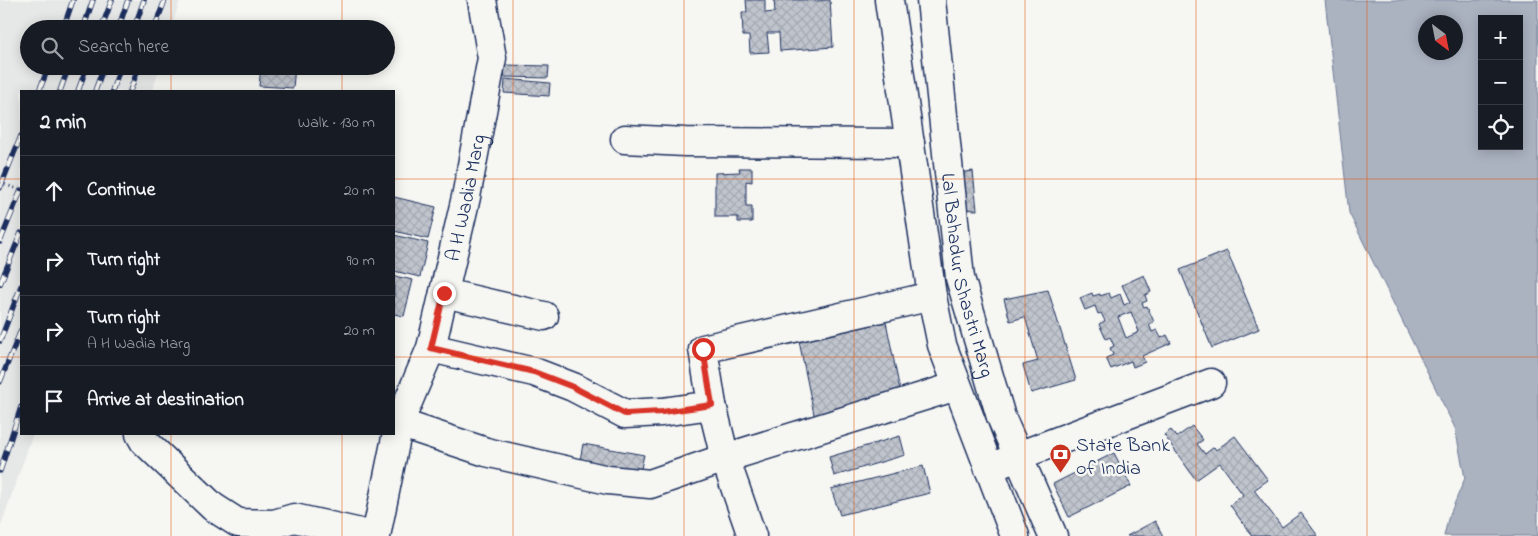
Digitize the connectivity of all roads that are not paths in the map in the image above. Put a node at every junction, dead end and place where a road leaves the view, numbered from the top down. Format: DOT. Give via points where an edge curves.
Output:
graph roads {
  1 [pos="482,0"];
  2 [pos="890,0"];
  3 [pos="931,0"];
  4 [pos="626,140"];
  5 [pos="910,143"];
  6 [pos="444,293"];
  7 [pos="932,296"];
  8 [pos="544,316"];
  9 [pos="431,348"];
  10 [pos="1211,383"];
  11 [pos="958,386"];
  12 [pos="712,405"];
  13 [pos="399,423"];
  14 [pos="141,435"];
  15 [pos="1018,456"];
  16 [pos="726,458"];
  17 [pos="990,469"];
  18 [pos="375,536"];
  19 [pos="752,536"];
  20 [pos="1015,536"];
  21 [pos="1053,536"];
  1 -- 6 [label="street, A H Wadia Marg" via="492,58"];
  2 -- 5 [label="street, Lal Bahadur Shastri Marg"];
  3 -- 15 [label="street, Lal Bahadur Shastri Marg" via="960,278 1001,418"];
  4 -- 5 [label="street"];
  5 -- 7 [label="street, Lal Bahadur Shastri Marg"];
  6 -- 8 [label="street"];
  6 -- 9 [label="street, A H Wadia Marg"];
  7 -- 11 [label="street, Lal Bahadur Shastri Marg" via="942,345"];
  7 -- 12 [label="street" via="703,349"];
  9 -- 12 [label="street" via="534,372 573,387 625,414"];
  9 -- 13 [label="street, A H Wadia Marg"];
  10 -- 15 [label="street"];
  11 -- 16 [label="street"];
  11 -- 17 [label="street, Lal Bahadur Shastri Marg"];
  12 -- 16 [label="street"];
  13 -- 16 [label="street" via="486,452 608,480 650,484"];
  13 -- 18 [label="street, A H Wadia Marg"];
  14 -- 18 [label="street" via="213,507 238,523 274,524 294,518"];
  15 -- 17 [label="street"];
  15 -- 21 [label="street, Lal Bahadur Shastri Marg"];
  16 -- 19 [label="street"];
  17 -- 20 [label="street, Lal Bahadur Shastri Marg"];
}
